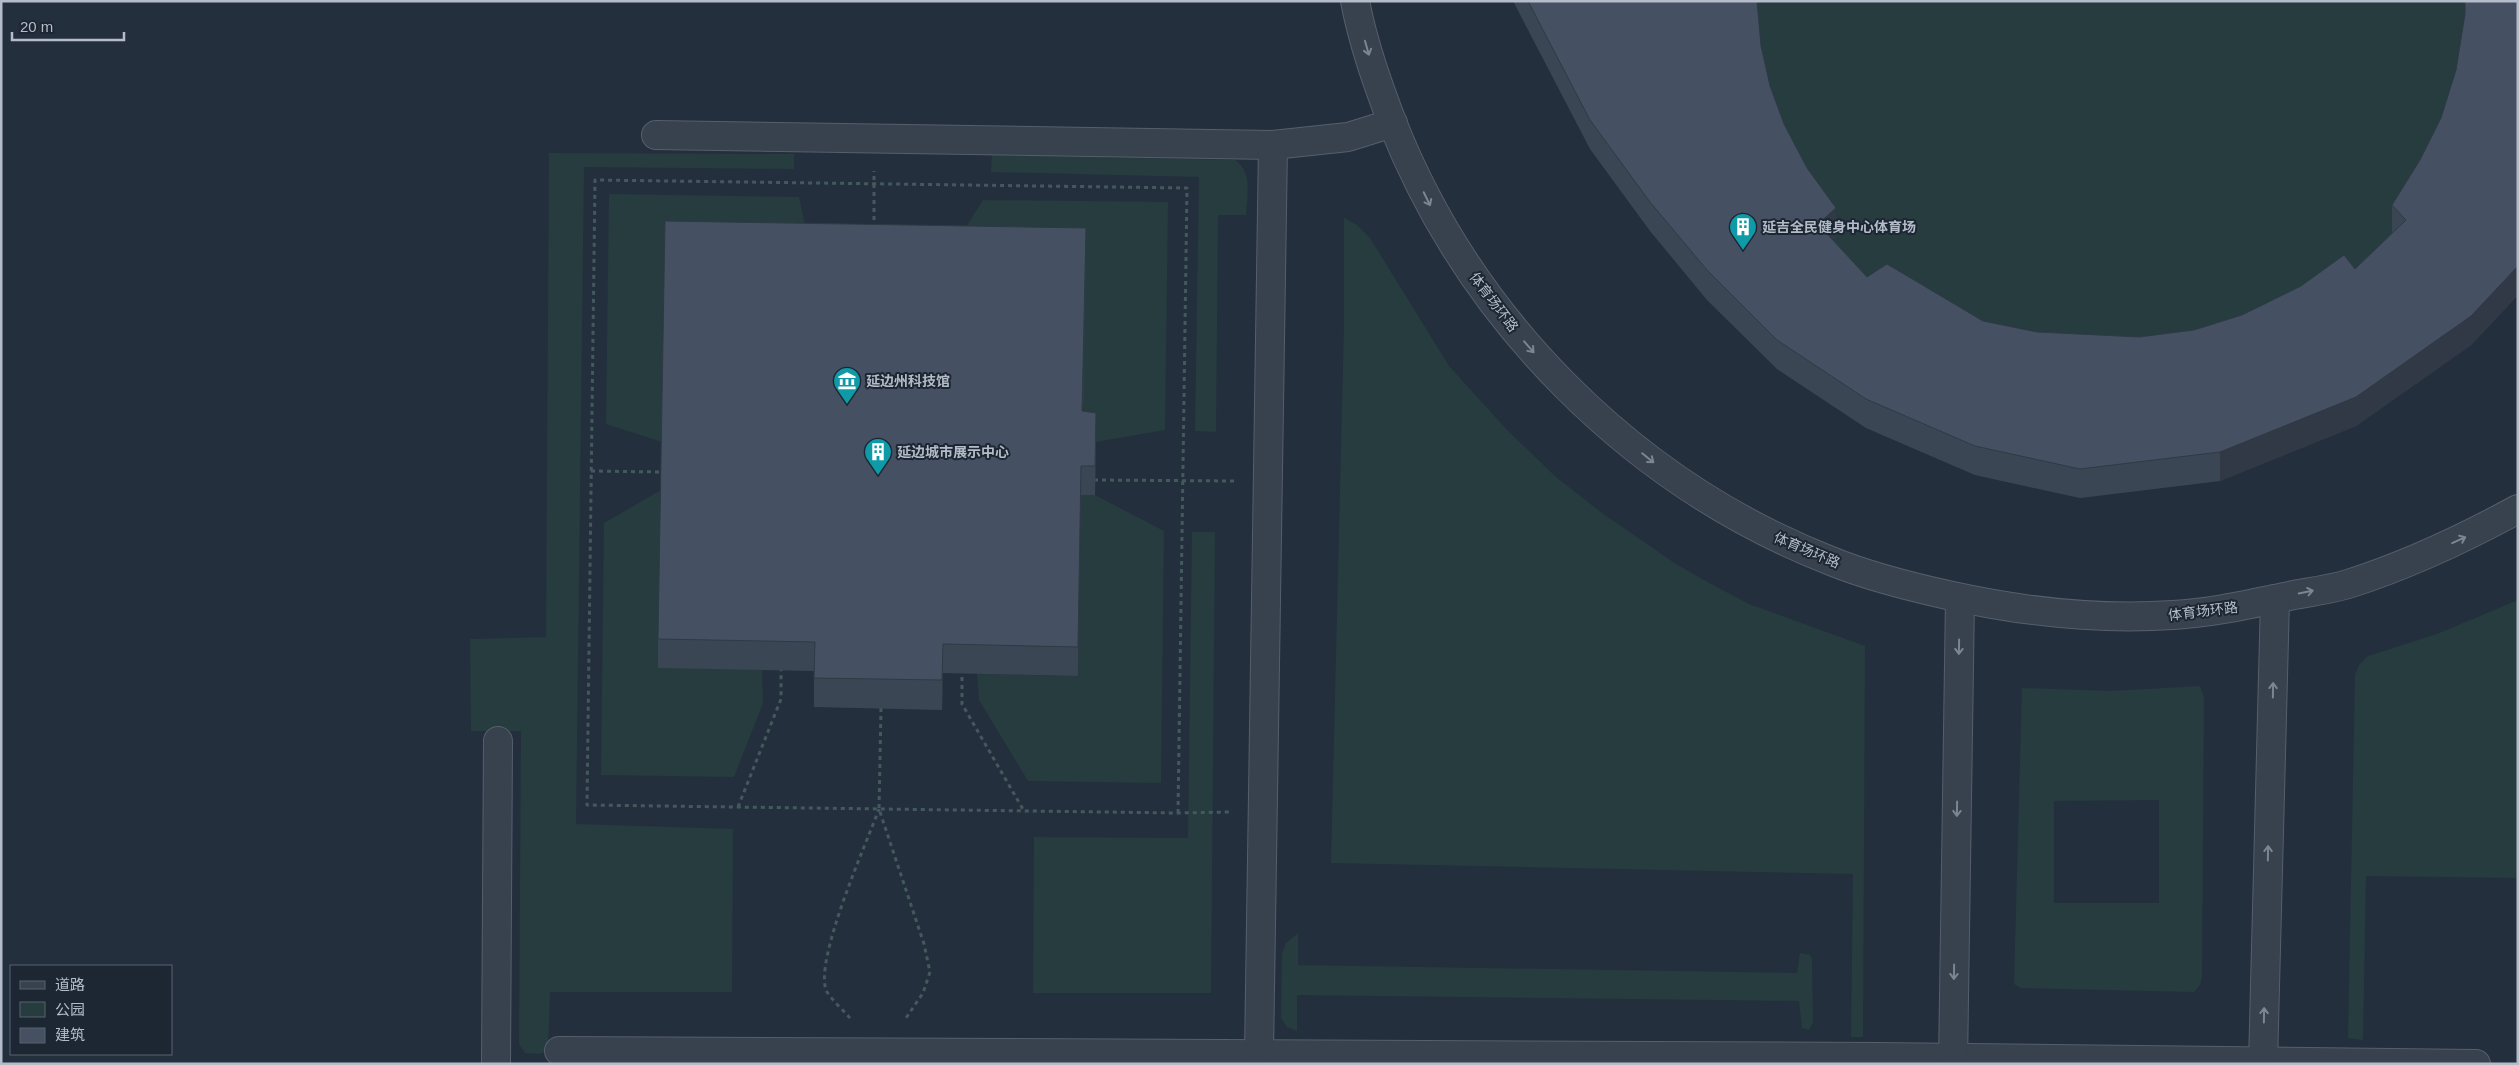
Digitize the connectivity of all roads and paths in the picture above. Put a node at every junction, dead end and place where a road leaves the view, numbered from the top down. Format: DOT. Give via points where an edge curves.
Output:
graph roads {
  1 [pos="1355,1"];
  2 [pos="1393,123"];
  3 [pos="656,135"];
  4 [pos="875,139"];
  5 [pos="1273,145"];
  6 [pos="874,184"];
  7 [pos="874,233"];
  8 [pos="591,471"];
  9 [pos="661,472"];
  10 [pos="1094,480"];
  11 [pos="1183,480"];
  12 [pos="1268,482"];
  13 [pos="2518,510"];
  14 [pos="1960,598"];
  15 [pos="2275,599"];
  16 [pos="781,659"];
  17 [pos="963,661"];
  18 [pos="881,708"];
  19 [pos="498,741"];
  20 [pos="738,807"];
  21 [pos="879,809"];
  22 [pos="1024,811"];
  23 [pos="1262,812"];
  24 [pos="1178,813"];
  25 [pos="560,1051"];
  26 [pos="1259,1054"];
  27 [pos="881,1058"];
  28 [pos="1953,1061"];
  29 [pos="2263,1062"];
  30 [pos="496,1064"];
  31 [pos="2476,1064"];
  1 -- 2 [label="street, 体育场环路, one-way" via="1378,86"];
  2 -- 5 [label="street" via="1348,137"];
  2 -- 14 [label="street, 体育场环路, one-way" via="1432,209 1467,267 1552,373 1601,420 1661,468 1768,533 1830,561 1885,580"];
  3 -- 4 [label="street"];
  4 -- 5 [label="street"];
  4 -- 6 [label="path"];
  5 -- 12 [label="street"];
  6 -- 7 [label="path"];
  6 -- 8 [label="path" via="596,180"];
  6 -- 11 [label="path" via="1187,188"];
  8 -- 9 [label="path"];
  8 -- 20 [label="path" via="587,805"];
  10 -- 11 [label="path"];
  11 -- 12 [label="path"];
  11 -- 24 [label="path"];
  12 -- 23 [label="street"];
  15 -- 13 [label="street, 体育场环路, one-way" via="2345,585 2409,563"];
  14 -- 15 [label="street, 体育场环路" via="2013,609 2120,617 2226,610"];
  14 -- 28 [label="street, one-way"];
  29 -- 15 [label="street, one-way"];
  16 -- 20 [label="path" via="781,699"];
  17 -- 22 [label="path" via="962,704"];
  18 -- 21 [label="path"];
  19 -- 30 [label="street"];
  20 -- 21 [label="path"];
  21 -- 22 [label="path"];
  21 -- 27 [label="path" via="924,944 930,972 923,993"];
  21 -- 27 [label="path" via="829,943 824,973 827,991"];
  22 -- 24 [label="path"];
  23 -- 24 [label="path"];
  23 -- 26 [label="street"];
  25 -- 27 [label="street"];
  26 -- 27 [label="street"];
  26 -- 28 [label="street"];
  28 -- 29 [label="street"];
  29 -- 31 [label="street"];
}
